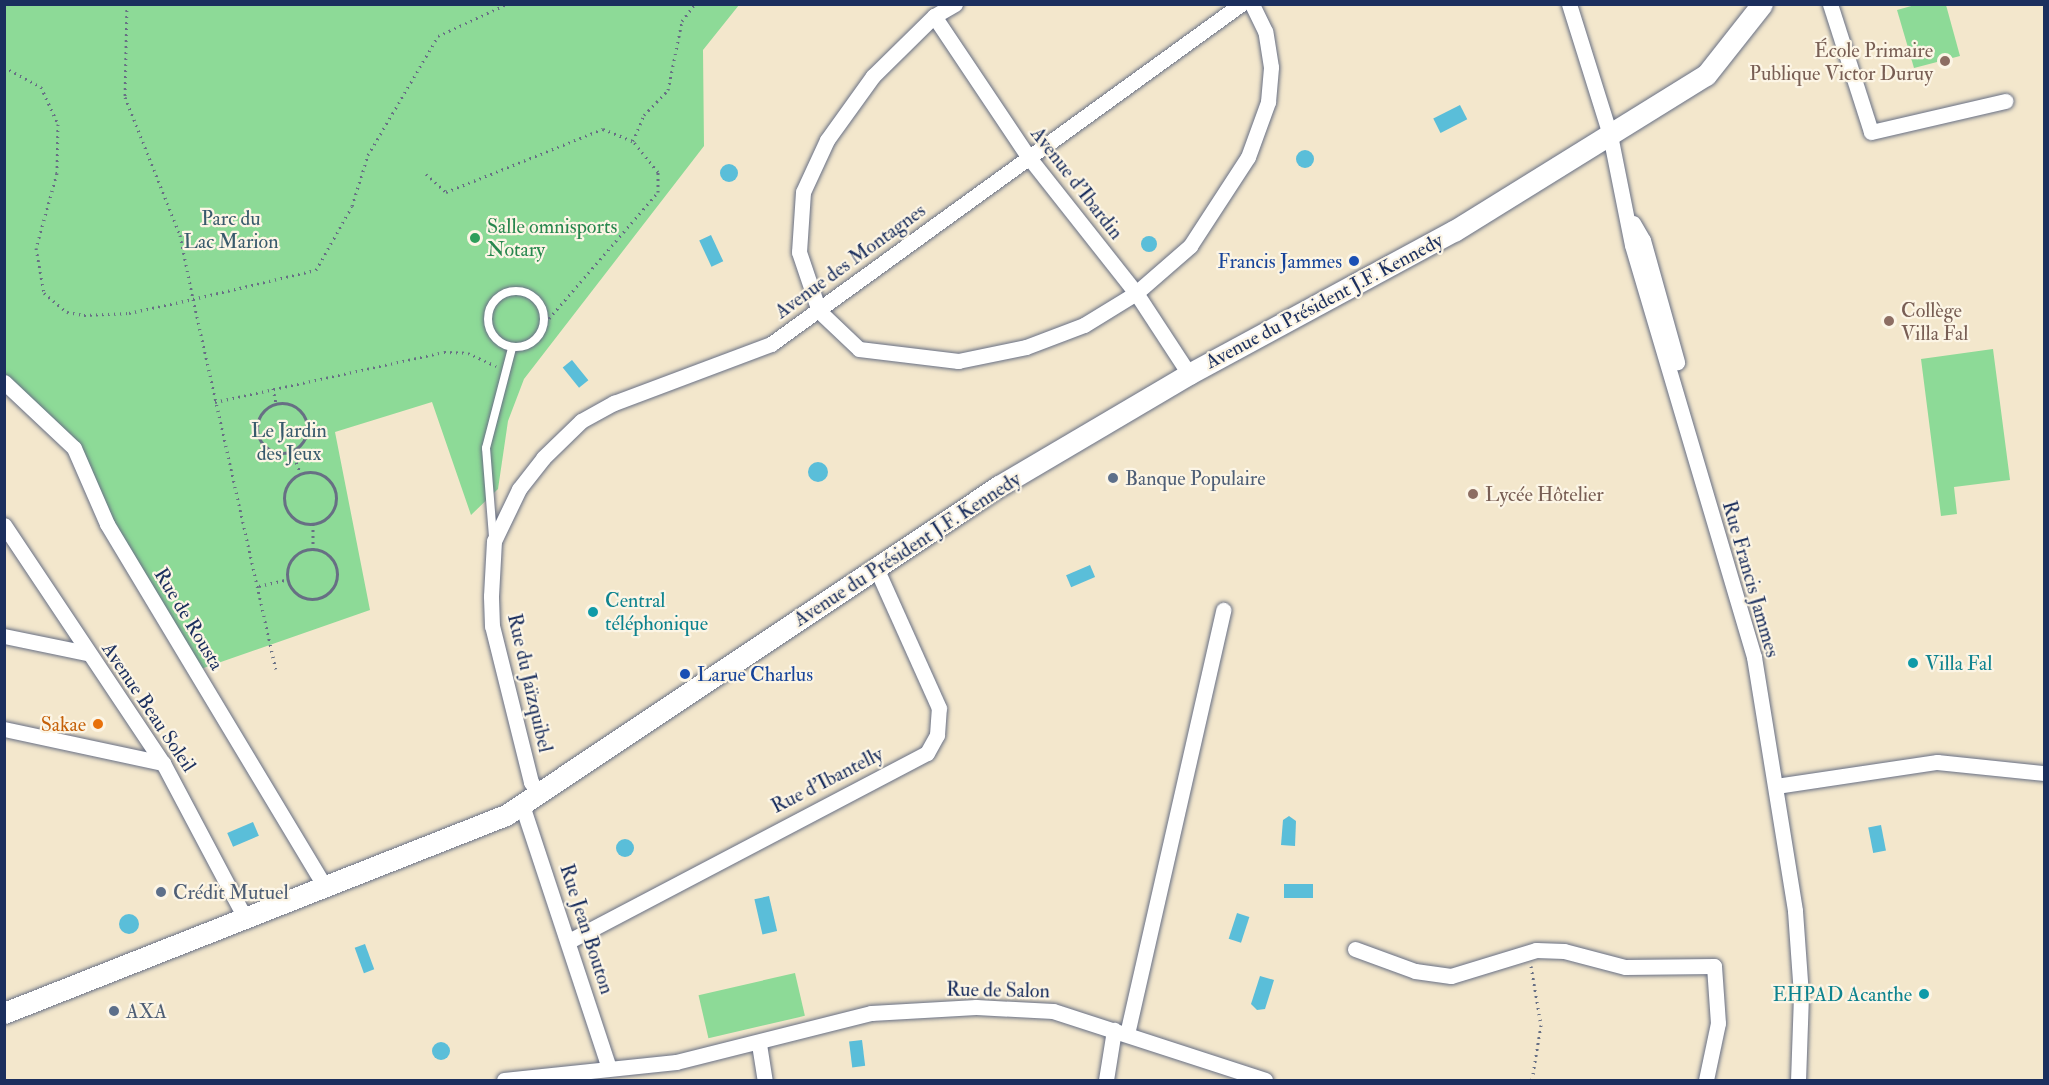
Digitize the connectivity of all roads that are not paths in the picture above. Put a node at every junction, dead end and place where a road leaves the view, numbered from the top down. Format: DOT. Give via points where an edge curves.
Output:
graph roads {
  1 [pos="955,4"];
  2 [pos="1241,4"];
  3 [pos="1252,4"];
  4 [pos="1569,4"];
  5 [pos="1762,4"];
  6 [pos="1830,4"];
  7 [pos="934,16"];
  8 [pos="2005,100"];
  9 [pos="1610,135"];
  10 [pos="1027,155"];
  11 [pos="1137,293"];
  12 [pos="819,312"];
  13 [pos="512,348"];
  14 [pos="1189,375"];
  15 [pos="4,382"];
  16 [pos="4,525"];
  17 [pos="494,541"];
  18 [pos="876,568"];
  19 [pos="1223,610"];
  20 [pos="4,636"];
  21 [pos="87,653"];
  22 [pos="4,729"];
  23 [pos="163,764"];
  24 [pos="2044,773"];
  25 [pos="1776,786"];
  26 [pos="531,800"];
  27 [pos="326,888"];
  28 [pos="246,920"];
  29 [pos="569,941"];
  30 [pos="1355,950"];
  31 [pos="4,1013"];
  32 [pos="1120,1032"];
  33 [pos="759,1044"];
  34 [pos="609,1068"];
  35 [pos="504,1080"];
  36 [pos="765,1080"];
  37 [pos="1106,1080"];
  38 [pos="1265,1080"];
  39 [pos="1706,1080"];
  40 [pos="1798,1080"];
  1 -- 7 [label="street"];
  2 -- 10 [label="street, Avenue des Montagnes"];
  3 -- 11 [label="street" via="1265,31 1271,67 1268,102 1248,157 1190,246"];
  4 -- 9 [label="street, Rue Francis Jammes"];
  5 -- 9 [label="street, Avenue du Président J.F. Kennedy" via="1706,75"];
  6 -- 8 [label="street" via="1871,132"];
  7 -- 10 [label="street, Avenue d'Ibardin"];
  7 -- 12 [label="street" via="873,76 827,140 803,192 799,252"];
  9 -- 14 [label="street, Avenue du Président J.F. Kennedy" via="1454,231"];
  9 -- 25 [label="street, Rue Francis Jammes" via="1632,245 1728,558 1754,657"];
  10 -- 11 [label="street, Avenue d'Ibardin"];
  10 -- 12 [label="street, Avenue des Montagnes"];
  11 -- 12 [label="street" via="1084,325 1036,343 958,361 859,349"];
  11 -- 14 [label="street, Avenue d'Ibardin"];
  12 -- 17 [label="street, Avenue des Montagnes" via="771,344 581,421 519,489"];
  13 -- 13 [label="lane" via="537,339 545,323 542,306 529,293 501,295 488,320 495,338"];
  13 -- 17 [label="lane" via="486,448"];
  14 -- 18 [label="street, Avenue du Président J.F. Kennedy" via="999,486"];
  15 -- 27 [label="street, Rue de Rousta" via="74,448 107,524"];
  16 -- 21 [label="street, Avenue Beau Soleil"];
  17 -- 26 [label="street, Rue du Jaïzquibel" via="492,626 531,782"];
  18 -- 26 [label="street, Avenue du Président J.F. Kennedy"];
  18 -- 29 [label="street, Rue d'Ibantelly" via="939,708 937,735 927,753"];
  19 -- 32 [label="street"];
  20 -- 21 [label="street"];
  21 -- 23 [label="street, Avenue Beau Soleil"];
  22 -- 23 [label="street"];
  23 -- 28 [label="street, Avenue Beau Soleil"];
  24 -- 25 [label="street" via="1937,762"];
  25 -- 40 [label="street, Rue Francis Jammes" via="1799,957"];
  26 -- 27 [label="street, Avenue du Président J.F. Kennedy" via="465,834"];
  26 -- 29 [label="street, Rue Jean Bouton"];
  27 -- 28 [label="street, Avenue du Président J.F. Kennedy"];
  28 -- 31 [label="street, Avenue du Président J.F. Kennedy"];
  29 -- 34 [label="street, Rue Jean Bouton"];
  30 -- 39 [label="street" via="1415,971 1451,976 1527,953 1564,951 1625,967 1714,966 1718,1023"];
  32 -- 33 [label="street, Rue de Salon" via="1053,1011 976,1007 872,1013"];
  32 -- 37 [label="street"];
  32 -- 38 [label="street, Rue de Salon"];
  33 -- 34 [label="street, Rue de Salon" via="676,1062"];
  33 -- 36 [label="street"];
  34 -- 35 [label="street, Rue de Salon"];
}
